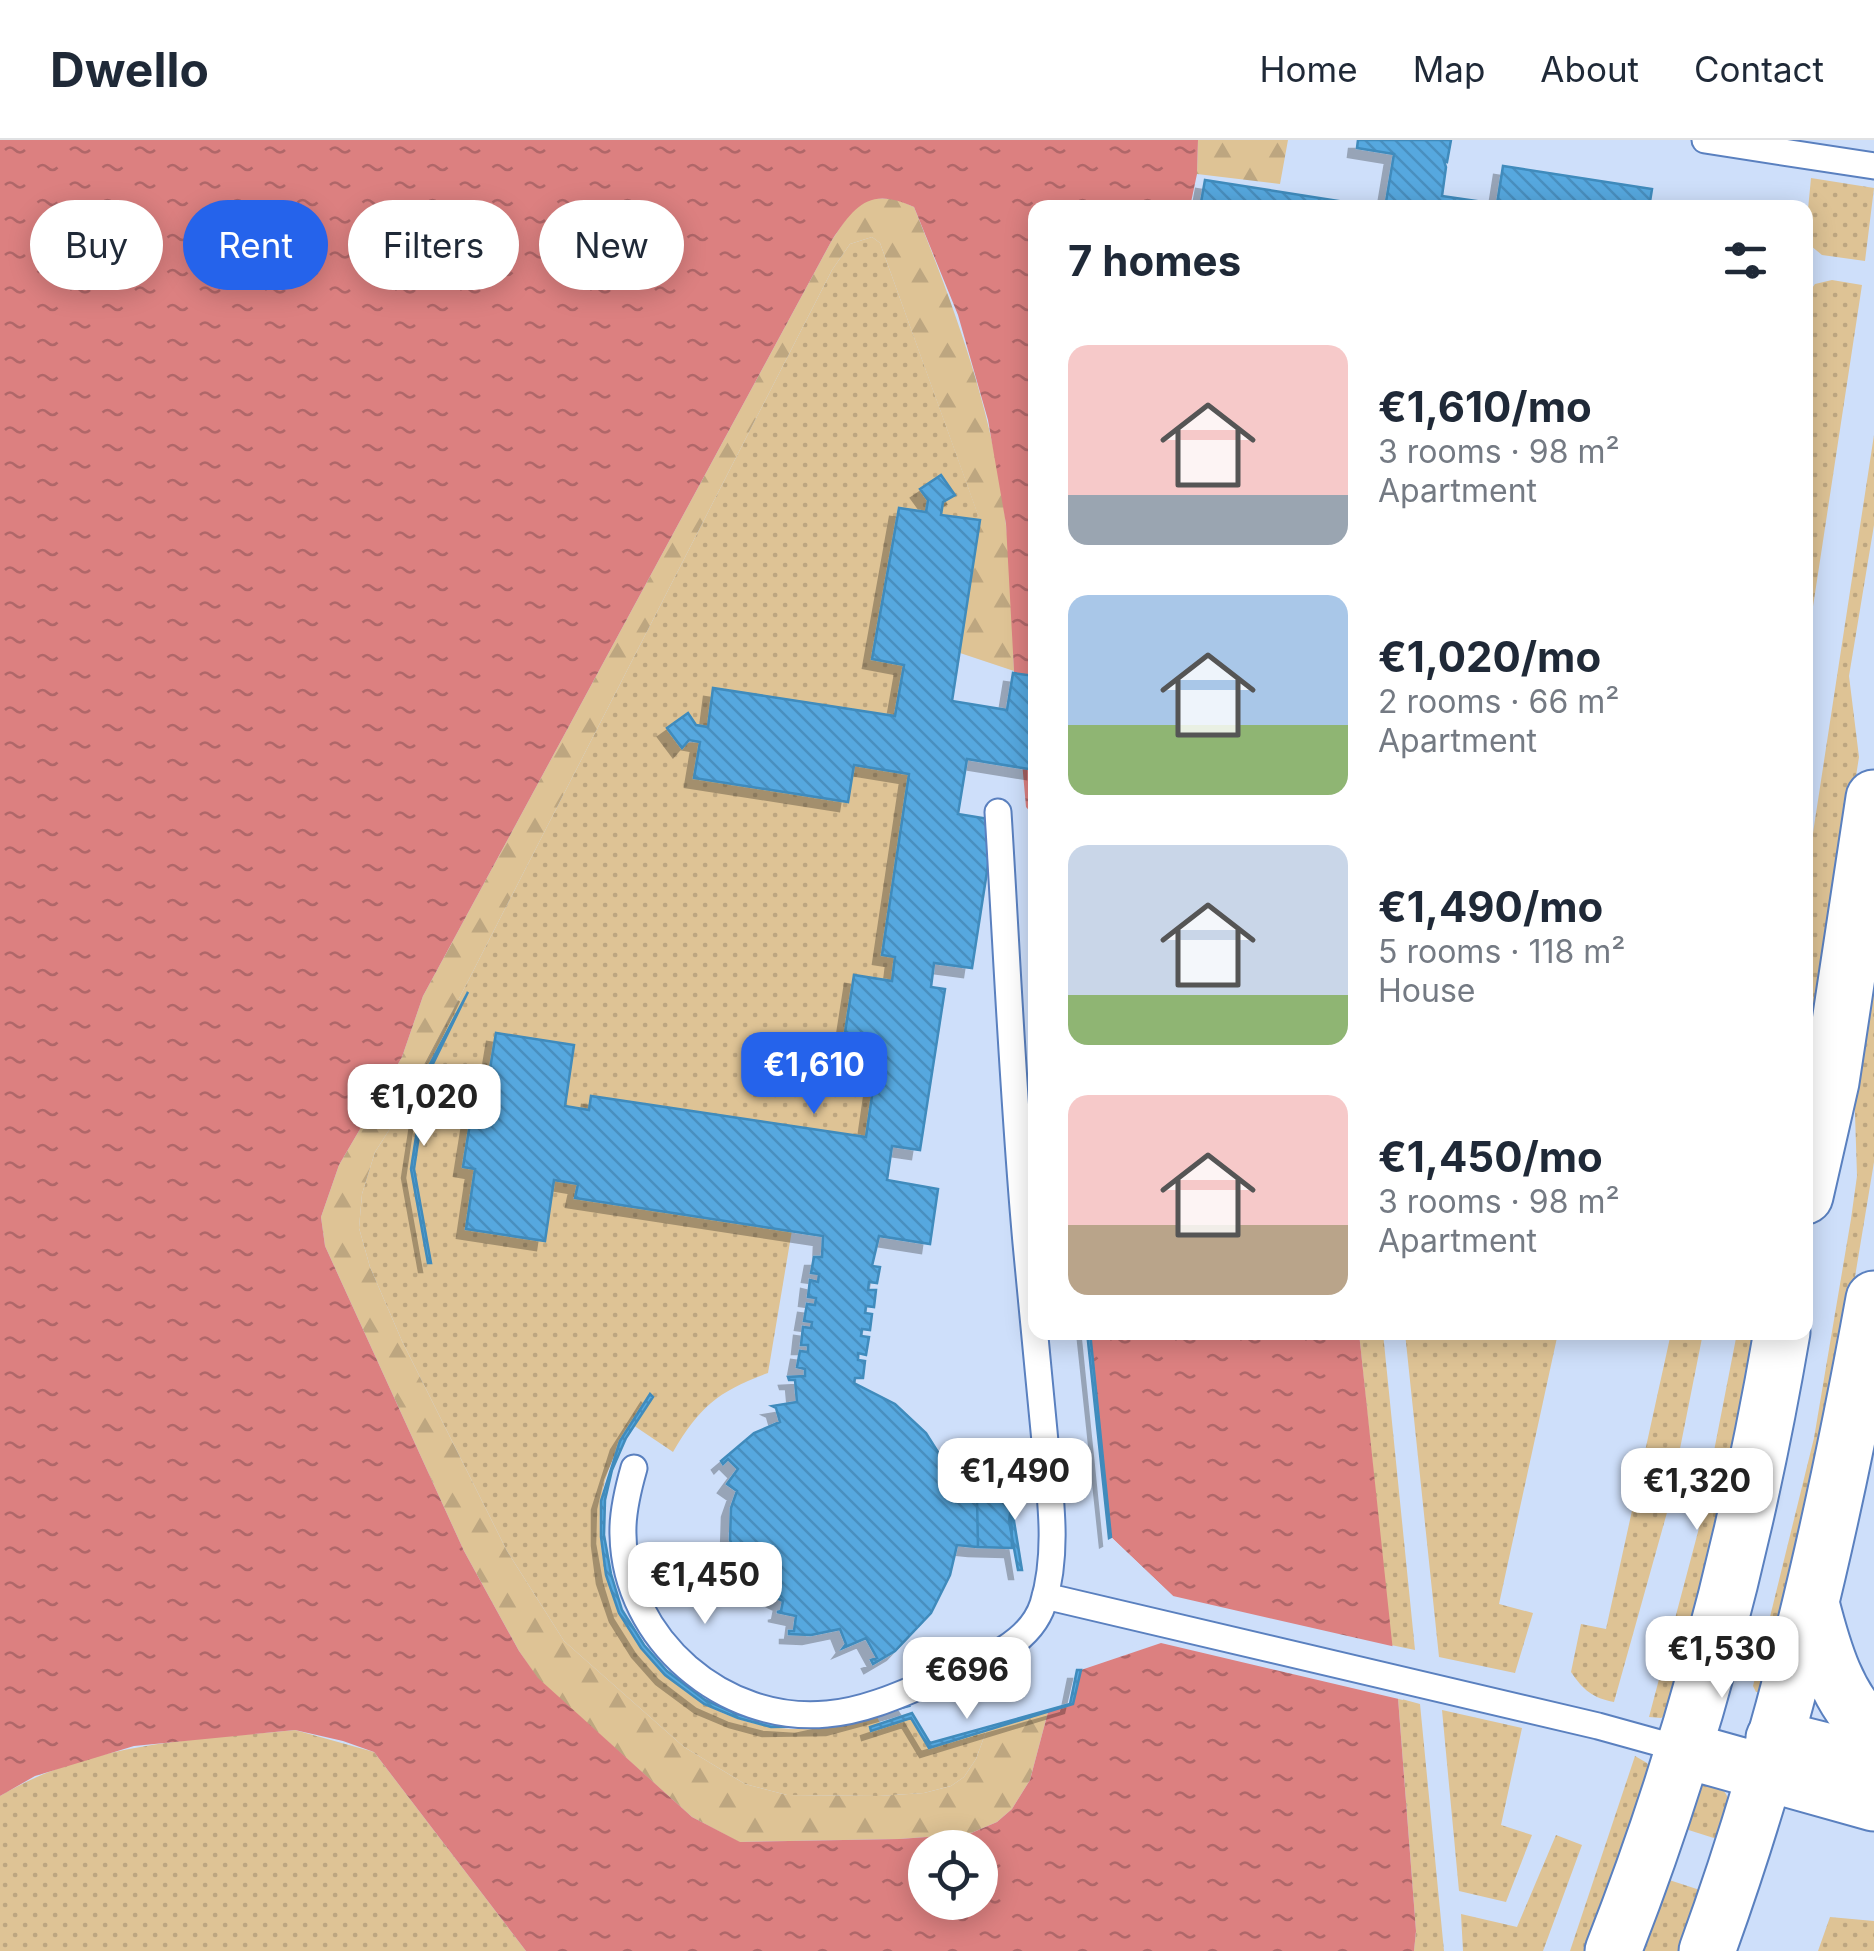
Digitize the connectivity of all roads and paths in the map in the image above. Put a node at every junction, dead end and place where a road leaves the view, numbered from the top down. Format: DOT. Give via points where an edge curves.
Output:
graph roads {
  1 [pos="1705,140"];
  2 [pos="1874,166"];
  3 [pos="1874,798"];
  4 [pos="998,812"];
  5 [pos="1813,1161"];
  6 [pos="1028,1261"];
  7 [pos="1874,1299"];
  8 [pos="1035,1340"];
  9 [pos="1780,1340"];
  10 [pos="634,1468"];
  11 [pos="1045,1596"];
  12 [pos="1811,1603"];
  13 [pos="1874,1734"];
  14 [pos="1681,1749"];
  15 [pos="1768,1755"];
  16 [pos="1874,1763"];
  17 [pos="1874,1803"];
  18 [pos="1613,1951"];
  19 [pos="1707,1951"];
  1 -- 2 [label="lane"];
  3 -- 5 [label="main road"];
  4 -- 6 [label="lane"];
  7 -- 12 [label="main road"];
  8 -- 11 [label="lane" via="1053,1530"];
  9 -- 14 [label="main road" via="1746,1513"];
  10 -- 11 [label="lane" via="623,1535 635,1593 656,1634 694,1675 743,1703 782,1714 831,1714 906,1692 1002,1650 1029,1627"];
  11 -- 14 [label="lane"];
  12 -- 13 [label="main road" via="1842,1692"];
  12 -- 15 [label="main road"];
  14 -- 15 [label="main road"];
  14 -- 18 [label="main road"];
  15 -- 16 [label="main road"];
  15 -- 17 [label="main road"];
  15 -- 19 [label="main road"];
}
